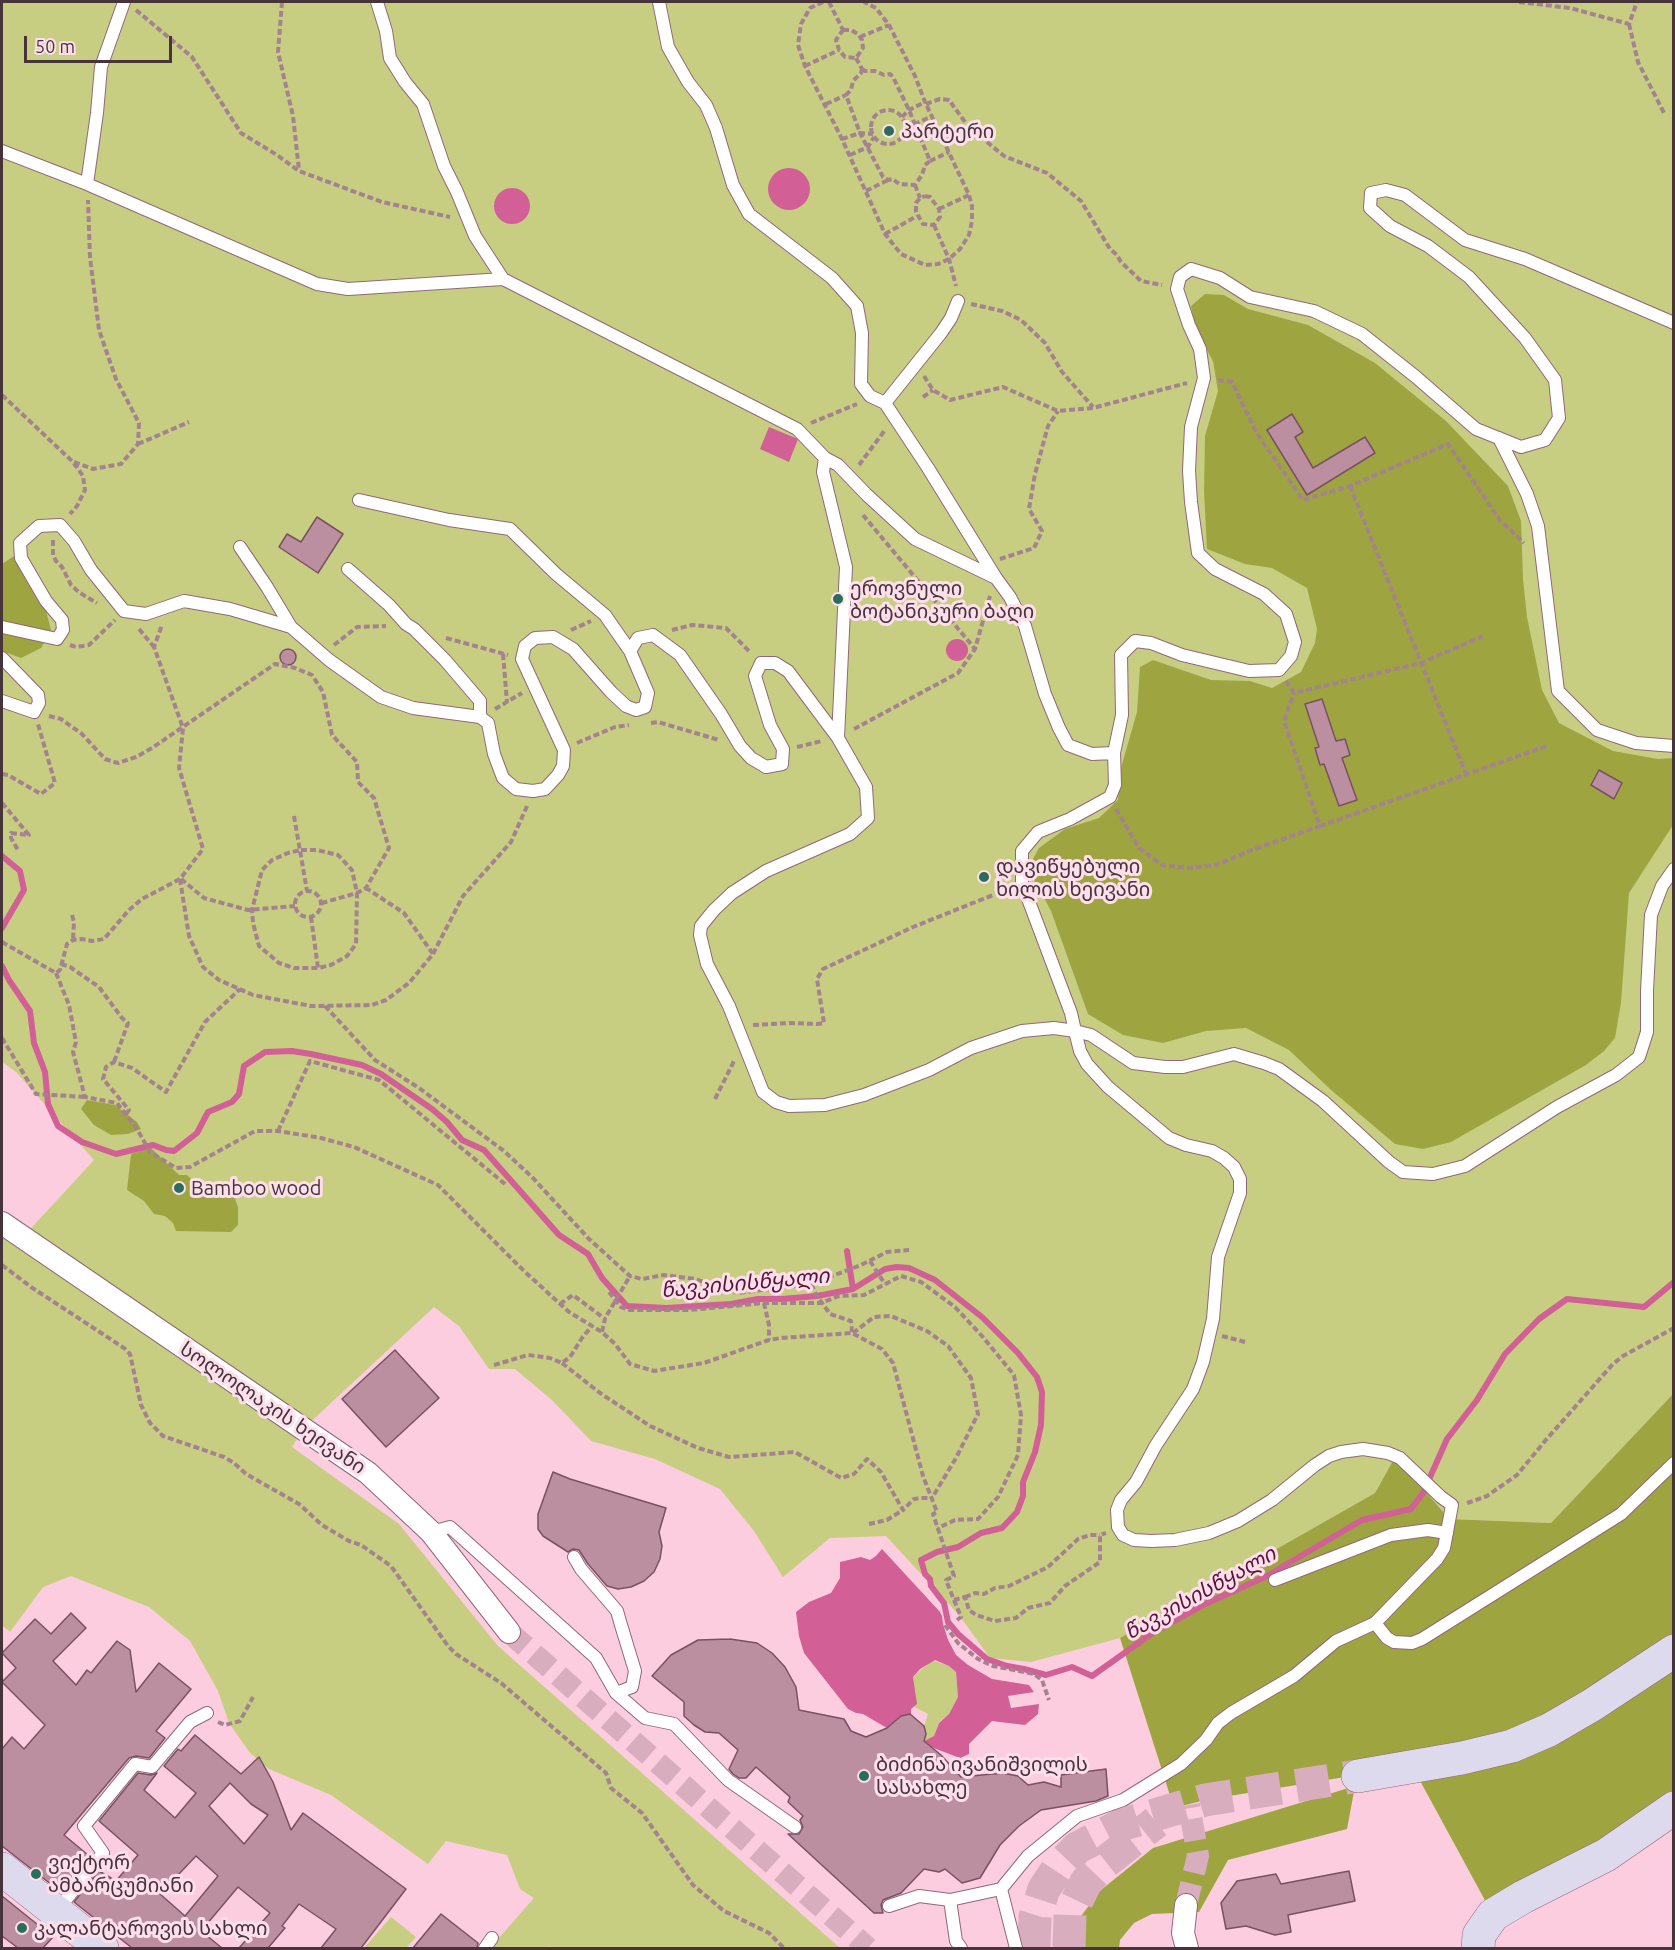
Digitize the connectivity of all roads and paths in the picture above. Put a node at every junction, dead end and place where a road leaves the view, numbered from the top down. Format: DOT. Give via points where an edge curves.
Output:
graph roads {
  1 [pos="282,2"];
  2 [pos="377,2"];
  3 [pos="659,2"];
  4 [pos="823,2"];
  5 [pos="829,2"];
  6 [pos="864,2"];
  7 [pos="1520,2"];
  8 [pos="1637,2"];
  9 [pos="129,5"];
  10 [pos="1629,24"];
  11 [pos="889,25"];
  12 [pos="843,30"];
  13 [pos="860,37"];
  14 [pos="839,50"];
  15 [pos="856,58"];
  16 [pos="805,66"];
  17 [pos="862,69"];
  18 [pos="846,95"];
  19 [pos="925,103"];
  20 [pos="825,104"];
  21 [pos="909,110"];
  22 [pos="932,116"];
  23 [pos="1665,116"];
  24 [pos="902,117"];
  25 [pos="905,124"];
  26 [pos="915,124"];
  27 [pos="861,133"];
  28 [pos="874,136"];
  29 [pos="842,139"];
  30 [pos="868,147"];
  31 [pos="2,151"];
  32 [pos="949,152"];
  33 [pos="850,155"];
  34 [pos="930,161"];
  35 [pos="299,171"];
  36 [pos="888,180"];
  37 [pos="87,184"];
  38 [pos="915,185"];
  39 [pos="866,191"];
  40 [pos="969,195"];
  41 [pos="920,198"];
  42 [pos="939,209"];
  43 [pos="917,216"];
  44 [pos="468,221"];
  45 [pos="934,225"];
  46 [pos="885,234"];
  47 [pos="949,260"];
  48 [pos="504,279"];
  49 [pos="1177,290"];
  50 [pos="958,301"];
  51 [pos="1674,323"];
  52 [pos="917,364"];
  53 [pos="1204,378"];
  54 [pos="933,390"];
  55 [pos="2,395"];
  56 [pos="870,396"];
  57 [pos="923,397"];
  58 [pos="885,404"];
  59 [pos="1093,408"];
  60 [pos="1058,411"];
  61 [pos="894,417"];
  62 [pos="189,422"];
  63 [pos="797,429"];
  64 [pos="1499,438"];
  65 [pos="138,444"];
  66 [pos="825,458"];
  67 [pos="73,462"];
  68 [pos="849,477"];
  69 [pos="1350,486"];
  70 [pos="359,500"];
  71 [pos="861,512"];
  72 [pos="60,525"];
  73 [pos="240,547"];
  74 [pos="1542,559"];
  75 [pos="348,569"];
  76 [pos="996,578"];
  77 [pos="168,608"];
  78 [pos="124,611"];
  79 [pos="604,615"];
  80 [pos="2,627"];
  81 [pos="291,627"];
  82 [pos="410,627"];
  83 [pos="664,632"];
  84 [pos="1483,636"];
  85 [pos="553,637"];
  86 [pos="76,647"];
  87 [pos="975,649"];
  88 [pos="630,651"];
  89 [pos="2,658"];
  90 [pos="328,660"];
  91 [pos="761,663"];
  92 [pos="1421,663"];
  93 [pos="1279,670"];
  94 [pos="1294,693"];
  95 [pos="2,701"];
  96 [pos="507,702"];
  97 [pos="34,712"];
  98 [pos="480,717"];
  99 [pos="647,723"];
  100 [pos="636,724"];
  101 [pos="183,728"];
  102 [pos="838,738"];
  103 [pos="740,746"];
  104 [pos="1547,746"];
  105 [pos="1674,746"];
  106 [pos="783,749"];
  107 [pos="564,750"];
  108 [pos="1114,753"];
  109 [pos="2,774"];
  110 [pos="1466,774"];
  111 [pos="533,791"];
  112 [pos="1110,797"];
  113 [pos="2,803"];
  114 [pos="294,816"];
  115 [pos="1320,826"];
  116 [pos="301,850"];
  117 [pos="19,852"];
  118 [pos="1674,869"];
  119 [pos="180,879"];
  120 [pos="1022,883"];
  121 [pos="366,888"];
  122 [pos="307,891"];
  123 [pos="357,893"];
  124 [pos="322,903"];
  125 [pos="295,906"];
  126 [pos="252,910"];
  127 [pos="72,915"];
  128 [pos="311,917"];
  129 [pos="73,940"];
  130 [pos="2,942"];
  131 [pos="433,954"];
  132 [pos="61,964"];
  133 [pos="318,968"];
  134 [pos="56,973"];
  135 [pos="240,989"];
  136 [pos="325,1006"];
  137 [pos="755,1024"];
  138 [pos="1075,1031"];
  139 [pos="2,1038"];
  140 [pos="743,1041"];
  141 [pos="114,1062"];
  142 [pos="85,1097"];
  143 [pos="715,1099"];
  144 [pos="126,1114"];
  145 [pos="278,1131"];
  146 [pos="505,1184"];
  147 [pos="2,1223"];
  148 [pos="909,1250"];
  149 [pos="870,1261"];
  150 [pos="2,1265"];
  151 [pos="630,1276"];
  152 [pos="811,1284"];
  153 [pos="885,1284"];
  154 [pos="609,1292"];
  155 [pos="764,1303"];
  156 [pos="821,1303"];
  157 [pos="561,1305"];
  158 [pos="606,1317"];
  159 [pos="592,1326"];
  160 [pos="1674,1328"];
  161 [pos="602,1332"];
  162 [pos="852,1333"];
  163 [pos="1210,1333"];
  164 [pos="769,1340"];
  165 [pos="1245,1342"];
  166 [pos="562,1363"];
  167 [pos="494,1365"];
  168 [pos="1674,1463"];
  169 [pos="932,1498"];
  170 [pos="1452,1504"];
  171 [pos="903,1510"];
  172 [pos="869,1524"];
  173 [pos="1118,1527"];
  174 [pos="939,1530"];
  175 [pos="430,1532"];
  176 [pos="1447,1533"];
  177 [pos="1100,1535"];
  178 [pos="574,1557"];
  179 [pos="1275,1580"];
  180 [pos="965,1597"];
  181 [pos="954,1600"];
  182 [pos="957,1620"];
  183 [pos="1375,1623"];
  184 [pos="945,1625"];
  185 [pos="509,1632"];
  186 [pos="1674,1651"];
  187 [pos="616,1693"];
  188 [pos="253,1697"];
  189 [pos="1048,1700"];
  190 [pos="207,1713"];
  191 [pos="1358,1776"];
  192 [pos="1674,1808"];
  193 [pos="795,1827"];
  194 [pos="2,1869"];
  195 [pos="1001,1888"];
  196 [pos="950,1900"];
  197 [pos="1186,1905"];
  198 [pos="889,1906"];
  199 [pos="56,1912"];
  200 [pos="102,1948"];
  201 [pos="784,1948"];
  202 [pos="961,1948"];
  203 [pos="1016,1948"];
  204 [pos="1187,1948"];
  205 [pos="1478,1948"];
  1 -- 35 [label="path" via="278,52 293,116"];
  2 -- 44 [label="lane" via="390,58 423,104"];
  3 -- 56 [label="lane" via="668,47 706,105 717,128 733,185 749,214 832,278 857,306 862,333 861,384"];
  4 -- 16 [label="path" via="810,8 801,24 798,45"];
  5 -- 12 [label="path"];
  6 -- 11 [label="path" via="876,8"];
  7 -- 10 [label="path" via="1570,8"];
  8 -- 10 [label="path"];
  9 -- 35 [label="path" via="192,57 241,133"];
  9 -- 37 [label="lane" via="101,67"];
  10 -- 23 [label="path" via="1638,62"];
  11 -- 13 [label="path"];
  11 -- 19 [label="path"];
  12 -- 13 [label="path" via="851,30"];
  12 -- 14 [label="path" via="837,40"];
  13 -- 15 [label="path" via="863,48"];
  14 -- 15 [label="path" via="845,57"];
  14 -- 16 [label="path"];
  15 -- 17 [label="path"];
  16 -- 20 [label="path"];
  17 -- 18 [label="path"];
  17 -- 21 [label="path" via="890,74"];
  18 -- 20 [label="path"];
  18 -- 27 [label="path"];
  19 -- 21 [label="path"];
  19 -- 22 [label="path"];
  19 -- 49 [label="path" via="949,100 965,122 1004,156 1047,173 1081,201 1110,249 1141,281"];
  20 -- 29 [label="path"];
  21 -- 24 [label="path"];
  21 -- 26 [label="path"];
  22 -- 26 [label="path"];
  22 -- 32 [label="path"];
  24 -- 25 [label="path"];
  24 -- 28 [label="path" via="890,110 880,112 872,121"];
  25 -- 26 [label="path"];
  25 -- 28 [label="path" via="903,135 895,143 884,144"];
  26 -- 34 [label="path"];
  27 -- 28 [label="path"];
  27 -- 29 [label="path"];
  27 -- 30 [label="path"];
  28 -- 30 [label="path"];
  29 -- 33 [label="path"];
  30 -- 33 [label="path"];
  30 -- 36 [label="path"];
  31 -- 37 [label="lane"];
  32 -- 34 [label="path"];
  32 -- 40 [label="path"];
  33 -- 39 [label="path"];
  34 -- 38 [label="path"];
  35 -- 44 [label="path" via="382,202"];
  36 -- 38 [label="path"];
  36 -- 39 [label="path"];
  37 -- 48 [label="lane" via="317,284 348,289"];
  37 -- 65 [label="path" via="99,330 116,379 139,423"];
  38 -- 41 [label="path"];
  39 -- 46 [label="path"];
  40 -- 42 [label="path"];
  40 -- 47 [label="path" via="969,235"];
  41 -- 42 [label="path" via="930,197"];
  41 -- 43 [label="path" via="914,208"];
  42 -- 45 [label="path" via="940,217"];
  43 -- 45 [label="path" via="923,224"];
  43 -- 46 [label="path"];
  44 -- 48 [label="lane"];
  45 -- 47 [label="path"];
  46 -- 47 [label="path" via="901,255 913,261 925,265"];
  47 -- 50 [label="path"];
  48 -- 63 [label="lane"];
  49 -- 53 [label="lane" via="1200,349"];
  49 -- 64 [label="lane" via="1180,278 1191,269 1220,278 1250,297 1314,311 1362,334 1476,429"];
  50 -- 52 [label="lane" via="951,318"];
  50 -- 59 [label="path" via="1002,311 1021,320 1045,343 1062,372"];
  51 -- 64 [label="lane" via="1525,259 1465,240 1405,195 1386,190 1371,193 1370,208 1390,226 1428,246 1469,277 1526,338 1555,381 1559,418 1545,440 1521,447"];
  52 -- 54 [label="path"];
  52 -- 58 [label="lane"];
  53 -- 59 [label="path"];
  53 -- 69 [label="path" via="1232,382 1256,432 1303,500"];
  53 -- 93 [label="lane" via="1191,427 1189,471 1198,552 1215,569 1264,594 1286,614 1295,642 1291,656"];
  54 -- 57 [label="path"];
  54 -- 60 [label="path" via="950,400 1003,387"];
  55 -- 67 [label="path"];
  56 -- 58 [label="lane"];
  56 -- 63 [label="path"];
  58 -- 61 [label="lane"];
  59 -- 60 [label="path"];
  60 -- 76 [label="path" via="1048,426 1029,509 1042,531 1034,548 997,560"];
  61 -- 68 [label="path"];
  61 -- 76 [label="lane"];
  62 -- 65 [label="path"];
  63 -- 66 [label="lane"];
  64 -- 74 [label="lane" via="1527,494 1538,526"];
  65 -- 67 [label="path" via="121,464 93,469"];
  66 -- 68 [label="lane"];
  66 -- 102 [label="lane" via="823,472 846,567"];
  67 -- 72 [label="path" via="83,476 85,490"];
  68 -- 76 [label="lane" via="915,539"];
  69 -- 74 [label="path" via="1448,444 1500,520"];
  69 -- 92 [label="path"];
  70 -- 79 [label="lane" via="510,530"];
  71 -- 87 [label="path"];
  72 -- 78 [label="lane"];
  72 -- 80 [label="lane" via="39,526 20,543 21,558 62,620 63,630 57,639"];
  73 -- 81 [label="lane"];
  74 -- 105 [label="lane" via="1558,691 1597,730 1636,743"];
  75 -- 82 [label="lane"];
  76 -- 87 [label="path"];
  76 -- 108 [label="lane" via="1025,626 1045,694 1068,745 1092,754"];
  77 -- 78 [label="lane" via="146,614"];
  77 -- 81 [label="lane" via="184,601 230,609"];
  77 -- 101 [label="path" via="154,647"];
  78 -- 86 [label="path" via="89,645"];
  79 -- 85 [label="path"];
  79 -- 88 [label="lane"];
  81 -- 90 [label="lane"];
  82 -- 90 [label="path" via="357,627 334,645"];
  82 -- 96 [label="path" via="503,654"];
  82 -- 98 [label="lane" via="480,701"];
  83 -- 91 [label="path" via="692,625 726,628"];
  84 -- 92 [label="path"];
  85 -- 88 [label="lane" via="573,649 611,692 636,710 645,707 648,693"];
  85 -- 107 [label="lane" via="535,638 525,646 522,659"];
  87 -- 102 [label="path" via="958,673"];
  88 -- 103 [label="lane" via="638,638 653,635 680,655"];
  89 -- 97 [label="lane" via="39,694"];
  90 -- 98 [label="lane" via="381,697 413,708"];
  91 -- 102 [label="lane" via="776,663 788,671"];
  91 -- 106 [label="lane" via="755,676 757,684 770,725"];
  92 -- 94 [label="path"];
  92 -- 110 [label="path"];
  93 -- 94 [label="path"];
  93 -- 108 [label="lane" via="1250,671 1214,664 1135,641 1121,656 1122,715"];
  94 -- 115 [label="path" via="1284,721"];
  95 -- 97 [label="lane"];
  97 -- 101 [label="path" via="61,719 82,734 105,759 118,762 136,757"];
  97 -- 109 [label="path" via="55,783 41,794"];
  98 -- 111 [label="lane" via="488,723 503,778 516,789"];
  99 -- 103 [label="path" via="658,722"];
  100 -- 107 [label="path" via="615,727"];
  101 -- 119 [label="path" via="179,768 203,849"];
  101 -- 121 [label="path" via="275,664 312,675 323,692 332,735 357,762 358,782 374,798 389,848"];
  102 -- 106 [label="path"];
  102 -- 140 [label="lane" via="866,787 868,818 850,834 766,871 732,893 701,926 707,964"];
  103 -- 106 [label="lane" via="766,767 782,764"];
  104 -- 110 [label="path"];
  107 -- 111 [label="lane" via="558,775 545,789"];
  108 -- 112 [label="lane" via="1115,784"];
  110 -- 115 [label="path"];
  111 -- 131 [label="path" via="511,842 463,896"];
  112 -- 115 [label="path" via="1139,848 1162,866 1216,865"];
  112 -- 120 [label="lane" via="1038,832 1022,851"];
  113 -- 117 [label="path" via="28,835 11,833"];
  114 -- 116 [label="path"];
  116 -- 122 [label="path"];
  116 -- 123 [label="path" via="338,855 352,870"];
  116 -- 126 [label="path" via="272,860 262,870"];
  118 -- 138 [label="lane" via="1662,886 1651,915 1647,1032 1639,1057 1616,1075 1557,1107 1465,1166 1433,1174 1403,1172 1323,1101 1279,1069 1264,1063 1234,1054 1183,1067 1133,1063 1090,1035"];
  119 -- 126 [label="path" via="204,898"];
  119 -- 129 [label="path" via="142,899 104,939"];
  119 -- 135 [label="path" via="189,936 203,967"];
  120 -- 137 [label="path" via="823,969 817,979 824,1023"];
  120 -- 138 [label="lane"];
  121 -- 123 [label="path"];
  121 -- 131 [label="path" via="404,913"];
  122 -- 124 [label="path" via="319,896"];
  122 -- 125 [label="path" via="296,899"];
  123 -- 124 [label="path"];
  123 -- 133 [label="path" via="356,944 347,956"];
  124 -- 128 [label="path"];
  125 -- 126 [label="path"];
  125 -- 128 [label="path" via="298,913"];
  126 -- 133 [label="path" via="259,946 279,963 294,968"];
  127 -- 129 [label="path"];
  128 -- 133 [label="path"];
  129 -- 132 [label="path" via="67,944"];
  130 -- 134 [label="path"];
  131 -- 136 [label="path" via="409,982 386,1000 372,1005"];
  132 -- 134 [label="path"];
  132 -- 141 [label="path" via="99,987 128,1023"];
  134 -- 142 [label="path" via="69,1005 76,1042 73,1052"];
  135 -- 136 [label="path" via="253,995"];
  135 -- 141 [label="path" via="205,1022 166,1092 132,1068"];
  136 -- 151 [label="path" via="375,1059 504,1152"];
  138 -- 140 [label="lane" via="1022,1031 971,1048 929,1070 874,1091 825,1105 789,1106 763,1092"];
  138 -- 163 [label="lane" via="1080,1051 1108,1087 1169,1138 1224,1158 1240,1179 1240,1193 1218,1257"];
  139 -- 142 [label="path" via="36,1094"];
  140 -- 143 [label="path"];
  141 -- 144 [label="path" via="106,1067 103,1079 129,1110"];
  142 -- 144 [label="path" via="117,1103"];
  144 -- 145 [label="path" via="150,1152 176,1168 190,1167 255,1131"];
  145 -- 146 [label="path" via="310,1061 379,1080"];
  145 -- 157 [label="path" via="354,1148 438,1185"];
  147 -- 175 [label="street, სოლოლაკის ხეივანი" via="369,1473"];
  148 -- 149 [label="path" via="887,1252"];
  149 -- 152 [label="path"];
  149 -- 153 [label="path"];
  150 -- 201 [label="path" via="130,1354 141,1405 150,1423 163,1436 224,1457 299,1504 322,1525 392,1566 456,1654 501,1683 606,1773 611,1788 642,1813 686,1876 705,1896 724,1911 762,1928"];
  151 -- 152 [label="path" via="695,1279 738,1293"];
  151 -- 158 [label="path, bridge"];
  152 -- 156 [label="path"];
  153 -- 156 [label="path" via="864,1295 839,1296"];
  153 -- 174 [label="path" via="901,1276 921,1282 955,1307 1014,1375 1021,1415 1018,1455 998,1497 978,1519 955,1520"];
  154 -- 155 [label="path" via="621,1307 630,1310 690,1310"];
  155 -- 156 [label="path"];
  155 -- 164 [label="path"];
  156 -- 162 [label="path" via="830,1314 851,1321"];
  157 -- 158 [label="path" via="573,1295"];
  157 -- 159 [label="path"];
  158 -- 161 [label="path"];
  159 -- 161 [label="path"];
  159 -- 166 [label="path"];
  160 -- 170 [label="path" via="1632,1349 1613,1364 1517,1475 1486,1496"];
  161 -- 164 [label="path" via="630,1364 654,1371 704,1363"];
  162 -- 164 [label="path"];
  162 -- 169 [label="path" via="882,1349 893,1363"];
  162 -- 169 [label="path" via="874,1317 891,1316 927,1330 948,1346 971,1378 978,1414"];
  163 -- 165 [label="path"];
  163 -- 173 [label="lane" via="1193,1389 1121,1500"];
  166 -- 167 [label="path" via="528,1355"];
  166 -- 171 [label="path" via="650,1426 698,1448 729,1457 795,1452 842,1478 867,1460 881,1472"];
  168 -- 183 [label="lane" via="1621,1514 1422,1640 1394,1642"];
  169 -- 171 [label="path" via="914,1499"];
  169 -- 174 [label="path"];
  170 -- 173 [label="lane" via="1400,1458 1363,1449 1329,1455 1272,1500 1209,1533 1151,1541 1124,1535"];
  170 -- 176 [label="lane"];
  171 -- 172 [label="path" via="887,1520"];
  173 -- 177 [label="path"];
  174 -- 181 [label="path" via="954,1576 946,1580"];
  175 -- 185 [label="street, სოლოლაკის ხეივანი"];
  175 -- 187 [label="lane" via="450,1527 596,1658"];
  176 -- 179 [label="lane" via="1428,1530 1391,1535"];
  176 -- 183 [label="lane" via="1437,1559"];
  177 -- 180 [label="path" via="1078,1539 1048,1567 1009,1586"];
  177 -- 180 [label="path" via="1100,1562 1065,1586 1050,1603 1028,1608 1016,1618 995,1621 976,1616 969,1610"];
  178 -- 187 [label="lane" via="617,1611 635,1671 632,1687"];
  180 -- 181 [label="path"];
  181 -- 182 [label="path" via="961,1617"];
  183 -- 195 [label="lane" via="1336,1641 1294,1676 1231,1713 1181,1764 1123,1800 1077,1816 1028,1856"];
  184 -- 189 [label="path" via="958,1643 978,1659 1042,1680"];
  186 -- 191 [label="main road" via="1592,1705 1512,1746"];
  187 -- 193 [label="lane" via="645,1718 674,1724 728,1780"];
  188 -- 190 [label="path" via="240,1721 225,1725"];
  190 -- 199 [label="lane" via="190,1722 153,1767 135,1764 84,1826 103,1853"];
  192 -- 205 [label="main road" via="1605,1855 1493,1915 1479,1935"];
  194 -- 199 [label="main road"];
  195 -- 196 [label="lane"];
  195 -- 203 [label="lane"];
  196 -- 198 [label="lane" via="919,1896"];
  196 -- 202 [label="lane" via="956,1941"];
  197 -- 204 [label="street" via="1183,1933"];
  199 -- 200 [label="main road"];
}
